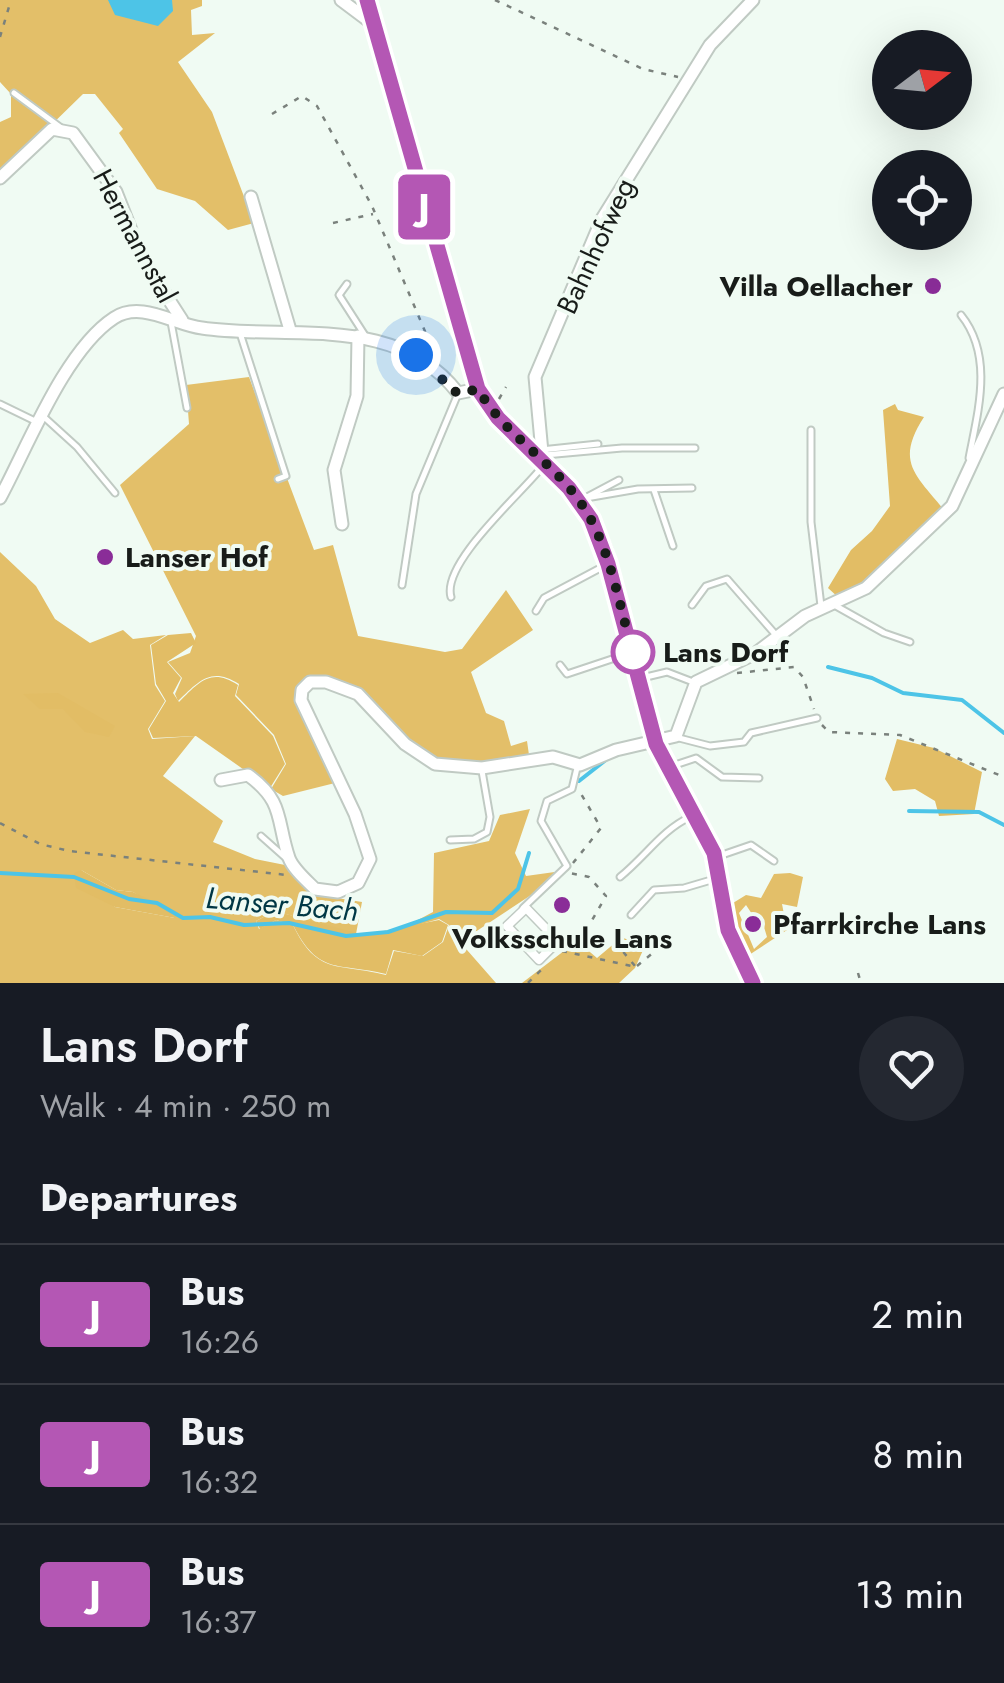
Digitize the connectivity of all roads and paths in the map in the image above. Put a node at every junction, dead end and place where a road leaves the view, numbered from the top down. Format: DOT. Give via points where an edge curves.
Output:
graph roads {
  1 [pos="11,0"];
  2 [pos="341,0"];
  3 [pos="366,0"];
  4 [pos="495,0"];
  5 [pos="752,0"];
  6 [pos="374,24"];
  7 [pos="0,37"];
  8 [pos="688,80"];
  9 [pos="14,93"];
  10 [pos="272,114"];
  11 [pos="60,127"];
  12 [pos="0,178"];
  13 [pos="251,196"];
  14 [pos="374,214"];
  15 [pos="334,223"];
  16 [pos="347,284"];
  17 [pos="961,316"];
  18 [pos="176,319"];
  19 [pos="239,330"];
  20 [pos="290,330"];
  21 [pos="362,336"];
  22 [pos="447,379"];
  23 [pos="478,389"];
  24 [pos="458,394"];
  25 [pos="1004,394"];
  26 [pos="0,404"];
  27 [pos="188,408"];
  28 [pos="42,420"];
  29 [pos="811,430"];
  30 [pos="598,444"];
  31 [pos="694,448"];
  32 [pos="542,456"];
  33 [pos="967,476"];
  34 [pos="278,479"];
  35 [pos="619,480"];
  36 [pos="652,488"];
  37 [pos="692,488"];
  38 [pos="115,493"];
  39 [pos="0,498"];
  40 [pos="583,500"];
  41 [pos="342,524"];
  42 [pos="674,546"];
  43 [pos="608,564"];
  44 [pos="402,584"];
  45 [pos="452,597"];
  46 [pos="692,605"];
  47 [pos="836,606"];
  48 [pos="821,608"];
  49 [pos="536,610"];
  50 [pos="777,636"];
  51 [pos="910,642"];
  52 [pos="633,652"];
  53 [pos="560,665"];
  54 [pos="727,667"];
  55 [pos="640,678"];
  56 [pos="696,682"];
  57 [pos="817,718"];
  58 [pos="676,736"];
  59 [pos="656,744"];
  60 [pos="578,765"];
  61 [pos="482,768"];
  62 [pos="666,768"];
  63 [pos="1004,777"];
  64 [pos="758,778"];
  65 [pos="221,780"];
  66 [pos="573,783"];
  67 [pos="693,816"];
  68 [pos="0,822"];
  69 [pos="261,836"];
  70 [pos="450,840"];
  71 [pos="716,857"];
  72 [pos="290,860"];
  73 [pos="774,860"];
  74 [pos="566,867"];
  75 [pos="304,877"];
  76 [pos="620,877"];
  77 [pos="721,877"];
  78 [pos="631,915"];
  79 [pos="512,919"];
  80 [pos="615,942"];
  81 [pos="560,946"];
  82 [pos="670,946"];
  83 [pos="636,968"];
  84 [pos="858,973"];
  85 [pos="528,983"];
  86 [pos="753,983"];
  87 [pos="861,983"];
  1 -- 7 [label="path"];
  2 -- 6 [label="street"];
  3 -- 6 [label="main road"];
  4 -- 8 [label="path" via="644,69"];
  5 -- 8 [label="street, Bahnhofweg"];
  6 -- 23 [label="main road"];
  8 -- 32 [label="street, Bahnhofweg" via="604,214 539,365 534,388"];
  9 -- 11 [label="lane"];
  10 -- 14 [label="path" via="302,96 317,106"];
  11 -- 12 [label="street"];
  11 -- 18 [label="street, Hermannstal" via="73,133 116,192"];
  13 -- 20 [label="street"];
  14 -- 15 [label="path"];
  14 -- 22 [label="path"];
  16 -- 21 [label="lane" via="338,293"];
  17 -- 33 [label="lane" via="979,349 981,370"];
  18 -- 19 [label="street" via="197,328"];
  18 -- 27 [label="lane"];
  18 -- 28 [label="street" via="138,312 115,316 73,365"];
  19 -- 20 [label="street"];
  19 -- 34 [label="lane" via="286,476"];
  20 -- 21 [label="street"];
  21 -- 22 [label="street" via="416,355"];
  21 -- 41 [label="street" via="357,396 334,470"];
  22 -- 24 [label="street"];
  23 -- 24 [label="street"];
  23 -- 32 [label="main road" via="498,418"];
  24 -- 44 [label="lane" via="416,494"];
  25 -- 33 [label="street"];
  26 -- 28 [label="lane"];
  28 -- 38 [label="lane" via="77,447"];
  28 -- 39 [label="street"];
  29 -- 48 [label="lane" via="811,522"];
  30 -- 32 [label="lane"];
  31 -- 32 [label="lane"];
  32 -- 40 [label="main road"];
  32 -- 45 [label="lane" via="450,583"];
  33 -- 47 [label="street" via="952,506 864,591"];
  35 -- 40 [label="lane"];
  36 -- 37 [label="lane"];
  36 -- 40 [label="lane"];
  36 -- 42 [label="lane"];
  40 -- 43 [label="main road"];
  43 -- 49 [label="lane" via="544,598"];
  43 -- 52 [label="main road"];
  46 -- 50 [label="lane" via="706,586 727,579"];
  47 -- 48 [label="street"];
  47 -- 51 [label="lane"];
  48 -- 50 [label="street"];
  50 -- 54 [label="street"];
  52 -- 53 [label="lane" via="567,674"];
  52 -- 55 [label="main road"];
  54 -- 56 [label="street"];
  54 -- 57 [label="path" via="740,675 798,668"];
  55 -- 56 [label="lane" via="667,672"];
  55 -- 59 [label="main road"];
  56 -- 58 [label="street"];
  57 -- 58 [label="lane" via="752,733 744,742 710,746"];
  57 -- 63 [label="path" via="829,732 900,735"];
  58 -- 59 [label="street"];
  59 -- 60 [label="street"];
  59 -- 62 [label="main road"];
  60 -- 61 [label="street" via="553,757"];
  60 -- 66 [label="lane"];
  61 -- 70 [label="lane" via="487,832"];
  61 -- 75 [label="street" via="436,764 406,744 358,694 326,682 307,684 301,700 370,859 364,877 348,889 326,892"];
  62 -- 64 [label="lane" via="696,758 722,777"];
  62 -- 67 [label="main road"];
  65 -- 72 [label="street" via="248,775 274,798"];
  66 -- 74 [label="path" via="601,828"];
  66 -- 74 [label="lane" via="547,800 541,822"];
  67 -- 71 [label="main road"];
  67 -- 76 [label="lane" via="667,828 658,845"];
  68 -- 75 [label="path" via="69,851"];
  69 -- 72 [label="lane"];
  71 -- 73 [label="lane" via="751,846"];
  71 -- 77 [label="main road"];
  72 -- 75 [label="street"];
  74 -- 79 [label="lane"];
  74 -- 81 [label="path" via="589,877 606,896 590,922"];
  77 -- 78 [label="lane" via="654,890"];
  77 -- 86 [label="main road" via="728,930"];
  80 -- 83 [label="path"];
  81 -- 81 [label="street" via="539,960 507,926 526,908"];
  81 -- 83 [label="path"];
  81 -- 85 [label="path"];
  82 -- 83 [label="path" via="666,942"];
  84 -- 87 [label="path"];
}
